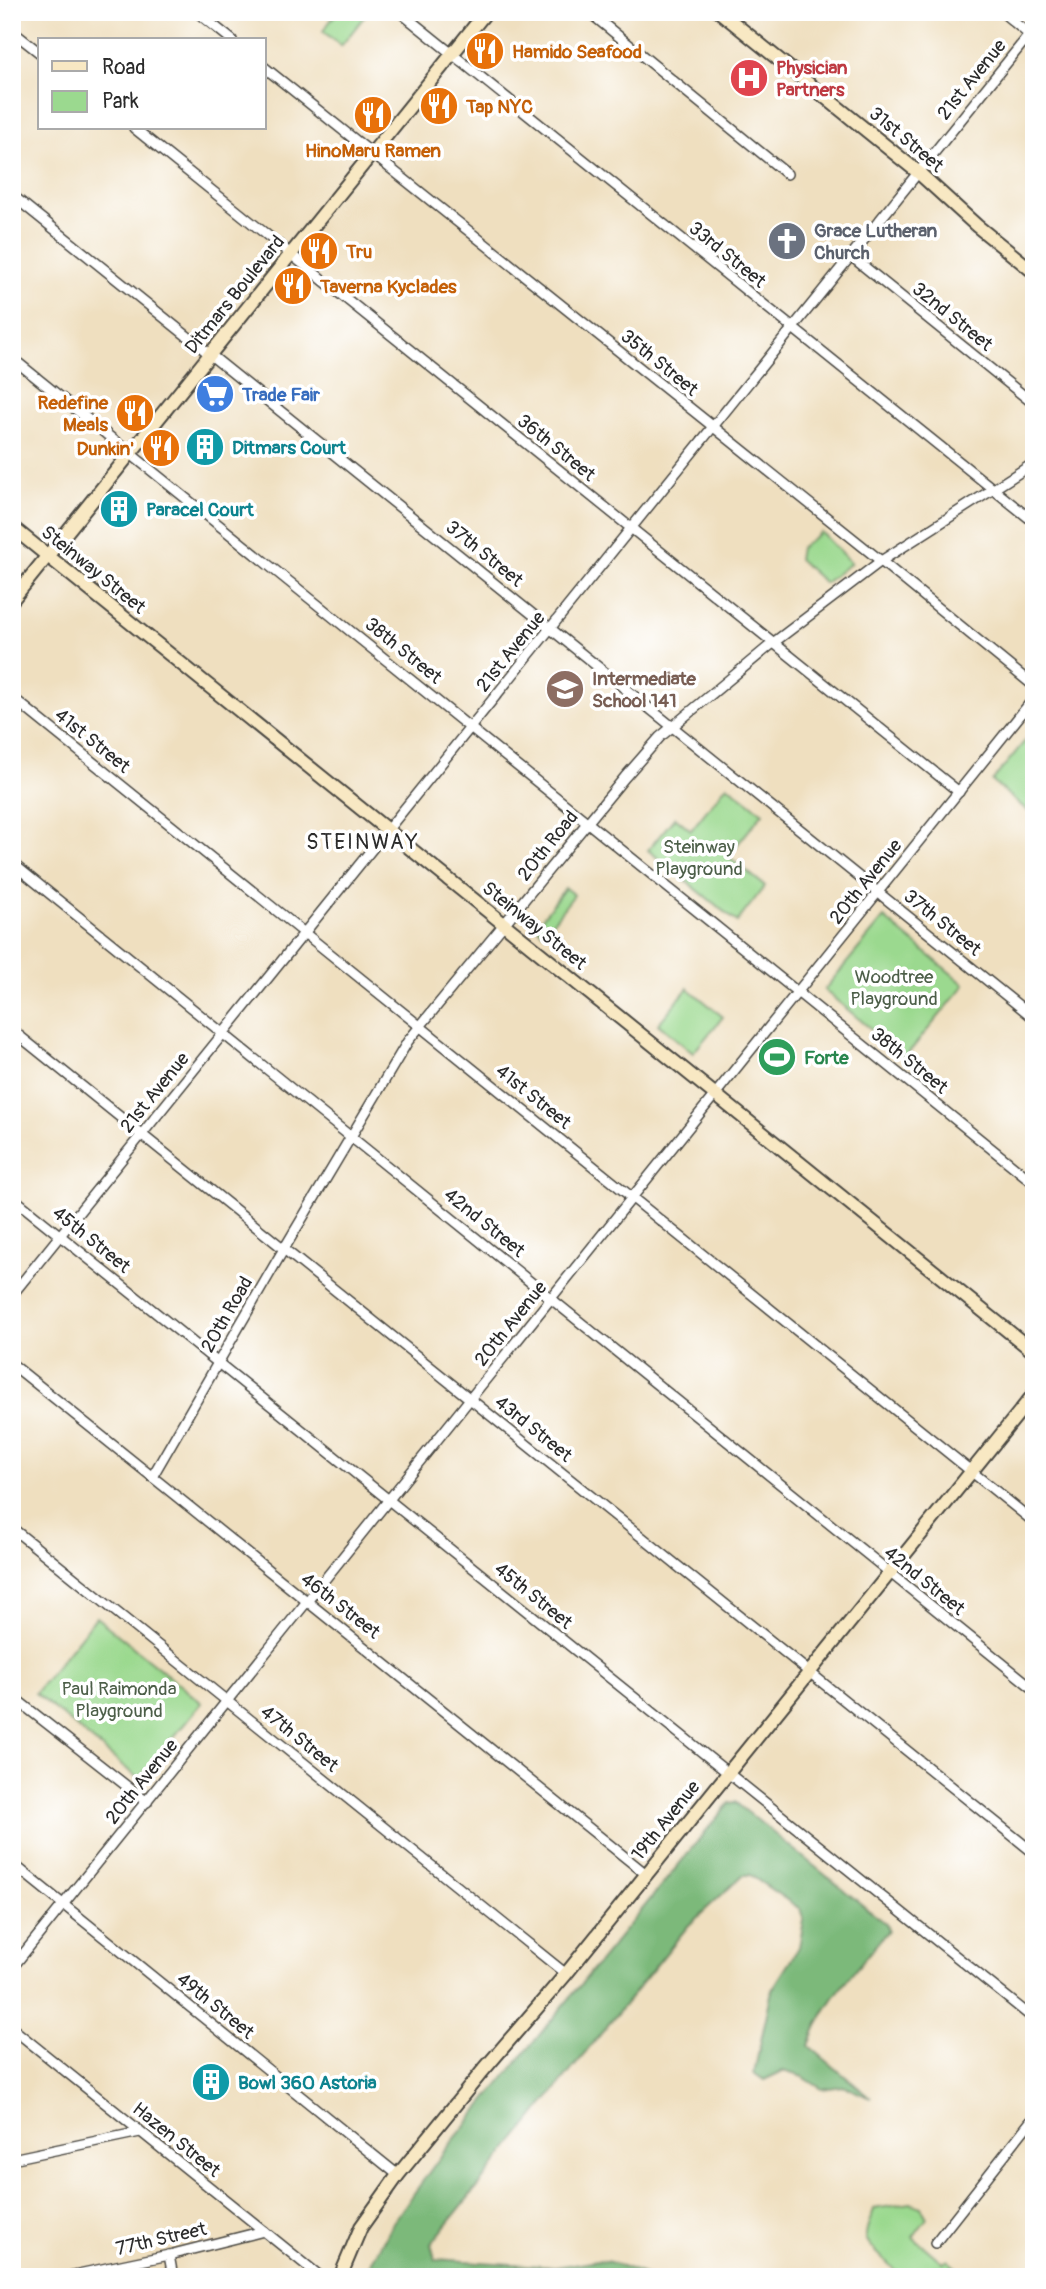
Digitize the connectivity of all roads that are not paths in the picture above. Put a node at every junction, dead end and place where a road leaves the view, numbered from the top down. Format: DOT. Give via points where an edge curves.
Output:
graph roads {
  1 [pos="197,12"];
  2 [pos="400,12"];
  3 [pos="486,12"];
  4 [pos="589,12"];
  5 [pos="720,12"];
  6 [pos="1002,12"];
  7 [pos="12,31"];
  8 [pos="1032,34"];
  9 [pos="230,38"];
  10 [pos="38,51"];
  11 [pos="452,54"];
  12 [pos="266,68"];
  13 [pos="136,130"];
  14 [pos="372,153"];
  15 [pos="919,173"];
  16 [pos="787,174"];
  17 [pos="12,195"];
  18 [pos="290,255"];
  19 [pos="850,256"];
  20 [pos="1034,272"];
  21 [pos="792,328"];
  22 [pos="210,354"];
  23 [pos="12,358"];
  24 [pos="1034,404"];
  25 [pos="713,426"];
  26 [pos="130,453"];
  27 [pos="1034,463"];
  28 [pos="993,489"];
  29 [pos="1034,522"];
  30 [pos="12,527"];
  31 [pos="631,528"];
  32 [pos="48,556"];
  33 [pos="881,561"];
  34 [pos="12,600"];
  35 [pos="550,628"];
  36 [pos="773,643"];
  37 [pos="1034,686"];
  38 [pos="12,697"];
  39 [pos="1034,698"];
  40 [pos="471,727"];
  41 [pos="674,727"];
  42 [pos="959,792"];
  43 [pos="587,823"];
  44 [pos="388,830"];
  45 [pos="12,863"];
  46 [pos="878,893"];
  47 [pos="505,925"];
  48 [pos="305,933"];
  49 [pos="799,993"];
  50 [pos="1034,1018"];
  51 [pos="420,1027"];
  52 [pos="12,1030"];
  53 [pos="223,1034"];
  54 [pos="716,1095"];
  55 [pos="142,1135"];
  56 [pos="350,1136"];
  57 [pos="1034,1183"];
  58 [pos="12,1197"];
  59 [pos="633,1198"];
  60 [pos="60,1235"];
  61 [pos="283,1250"];
  62 [pos="12,1295"];
  63 [pos="552,1298"];
  64 [pos="1034,1352"];
  65 [pos="218,1363"];
  66 [pos="12,1364"];
  67 [pos="1034,1394"];
  68 [pos="471,1399"];
  69 [pos="970,1471"];
  70 [pos="152,1477"];
  71 [pos="389,1501"];
  72 [pos="1034,1522"];
  73 [pos="12,1528"];
  74 [pos="889,1574"];
  75 [pos="308,1601"];
  76 [pos="809,1672"];
  77 [pos="1034,1689"];
  78 [pos="12,1696"];
  79 [pos="227,1702"];
  80 [pos="727,1774"];
  81 [pos="147,1802"];
  82 [pos="1034,1853"];
  83 [pos="12,1863"];
  84 [pos="646,1874"];
  85 [pos="64,1904"];
  86 [pos="12,1968"];
  87 [pos="566,1974"];
  88 [pos="1034,2019"];
  89 [pos="13,2030"];
  90 [pos="1034,2118"];
  91 [pos="140,2132"];
  92 [pos="12,2159"];
  93 [pos="398,2175"];
  94 [pos="264,2231"];
  95 [pos="935,2243"];
  96 [pos="169,2255"];
  97 [pos="64,2277"];
  98 [pos="173,2277"];
  99 [pos="321,2277"];
  100 [pos="340,2277"];
  1 -- 9 [label="street"];
  2 -- 11 [label="street, 33rd Street"];
  3 -- 11 [label="street, Ditmars Boulevard"];
  4 -- 16 [label="street"];
  5 -- 15 [label="street, 31st Street"];
  6 -- 8 [label="street"];
  7 -- 10 [label="street"];
  8 -- 15 [label="street, 21st Avenue"];
  11 -- 14 [label="street, Ditmars Boulevard"];
  11 -- 21 [label="street, 33rd Street"];
  12 -- 14 [label="street, 35th Street"];
  13 -- 18 [label="street, 36th Street"];
  14 -- 18 [label="street, Ditmars Boulevard"];
  14 -- 25 [label="street, 35th Street"];
  15 -- 19 [label="street, 21st Avenue"];
  15 -- 20 [label="street, 31st Street"];
  17 -- 22 [label="street, 37th Street"];
  18 -- 22 [label="street, Ditmars Boulevard"];
  18 -- 31 [label="street, 36th Street"];
  19 -- 21 [label="street, 21st Avenue"];
  19 -- 24 [label="street, 32nd Street"];
  21 -- 25 [label="street, 21st Avenue"];
  21 -- 28 [label="street, 33rd Street"];
  22 -- 26 [label="street, Ditmars Boulevard"];
  22 -- 35 [label="street, 37th Street"];
  23 -- 26 [label="street, 38th Street"];
  25 -- 31 [label="street, 21st Avenue"];
  25 -- 33 [label="street, 35th Street"];
  26 -- 32 [label="street, Ditmars Boulevard"];
  26 -- 40 [label="street, 38th Street"];
  27 -- 28 [label="street, 20th Road"];
  28 -- 29 [label="street, 33rd Street"];
  28 -- 33 [label="street, 20th Road"];
  30 -- 32 [label="street, Steinway Street"];
  31 -- 35 [label="street, 21st Avenue"];
  31 -- 36 [label="street, 36th Street"];
  32 -- 34 [label="street, Ditmars Boulevard"];
  32 -- 44 [label="street, Steinway Street"];
  33 -- 36 [label="street, 20th Road"];
  33 -- 37 [label="street, 35th Street"];
  35 -- 40 [label="street, 21st Avenue"];
  35 -- 41 [label="street, 37th Street"];
  36 -- 41 [label="street, 20th Road"];
  36 -- 42 [label="street, 36th Street"];
  38 -- 48 [label="street, 41st Street"];
  39 -- 42 [label="street, 20th Avenue"];
  40 -- 43 [label="street, 38th Street"];
  40 -- 44 [label="street, 21st Avenue"];
  41 -- 43 [label="street, 20th Road" via="651,747"];
  41 -- 46 [label="street, 37th Street"];
  42 -- 46 [label="street, 20th Avenue"];
  43 -- 47 [label="street, 20th Road"];
  43 -- 49 [label="street, 38th Street"];
  44 -- 47 [label="street, Steinway Street"];
  44 -- 48 [label="street, 21st Avenue"];
  45 -- 53 [label="street, 42nd Street"];
  46 -- 49 [label="street, 20th Avenue"];
  46 -- 50 [label="street, 37th Street"];
  47 -- 51 [label="street, 20th Road"];
  47 -- 54 [label="street, Steinway Street"];
  48 -- 51 [label="street, 41st Street"];
  48 -- 53 [label="street, 21st Avenue"];
  49 -- 54 [label="street, 20th Avenue"];
  49 -- 57 [label="street, 38th Street"];
  51 -- 56 [label="street, 20th Road"];
  51 -- 59 [label="street, 41st Street"];
  52 -- 55 [label="street, 43rd Street"];
  53 -- 55 [label="street, 21st Avenue"];
  53 -- 56 [label="street, 42nd Street"];
  54 -- 59 [label="street, 20th Avenue"];
  54 -- 64 [label="street, Steinway Street"];
  55 -- 60 [label="street, 21st Avenue"];
  55 -- 61 [label="street, 43rd Street"];
  56 -- 61 [label="street, 20th Road"];
  56 -- 63 [label="street, 42nd Street"];
  58 -- 60 [label="street, 45th Street"];
  59 -- 63 [label="street, 20th Avenue"];
  59 -- 69 [label="street, 41st Street"];
  60 -- 62 [label="street, 21st Avenue"];
  60 -- 65 [label="street, 45th Street"];
  61 -- 65 [label="street, 20th Road"];
  61 -- 68 [label="street, 43rd Street"];
  63 -- 68 [label="street, 20th Avenue"];
  63 -- 74 [label="street, 42nd Street"];
  65 -- 70 [label="street, 20th Road"];
  65 -- 71 [label="street, 45th Street"];
  66 -- 70 [label="street, 46th Street"];
  67 -- 69 [label="street, 19th Avenue"];
  68 -- 71 [label="street, 20th Avenue"];
  68 -- 76 [label="street, 43rd Street"];
  69 -- 72 [label="street, 41st Street"];
  69 -- 74 [label="street, 19th Avenue"];
  70 -- 75 [label="street, 46th Street"];
  71 -- 75 [label="street, 20th Avenue"];
  71 -- 80 [label="street, 45th Street"];
  73 -- 79 [label="street, 47th Street"];
  74 -- 76 [label="street, 19th Avenue"];
  74 -- 77 [label="street, 42nd Street"];
  75 -- 79 [label="street, 20th Avenue"];
  75 -- 84 [label="street, 46th Street"];
  76 -- 80 [label="street, 19th Avenue"];
  76 -- 82 [label="street, 43rd Street"];
  78 -- 81 [label="street"];
  79 -- 81 [label="street, 20th Avenue"];
  79 -- 87 [label="street, 47th Street"];
  80 -- 84 [label="street, 19th Avenue"];
  80 -- 88 [label="street, 45th Street"];
  81 -- 85 [label="street, 20th Avenue"];
  83 -- 85 [label="street, 49th Street"];
  84 -- 87 [label="street, 19th Avenue"];
  85 -- 86 [label="street, 20th Avenue"];
  85 -- 93 [label="street, 49th Street"];
  87 -- 93 [label="street, 19th Avenue"];
  89 -- 91 [label="street, Hazen Street"];
  90 -- 95 [label="street"];
  91 -- 92 [label="street"];
  91 -- 94 [label="street, Hazen Street"];
  93 -- 100 [label="street, 19th Avenue" via="361,2227"];
  94 -- 96 [label="street, 77th Street"];
  94 -- 99 [label="street, Hazen Street"];
  96 -- 97 [label="street, 77th Street"];
  96 -- 98 [label="street"];
}
